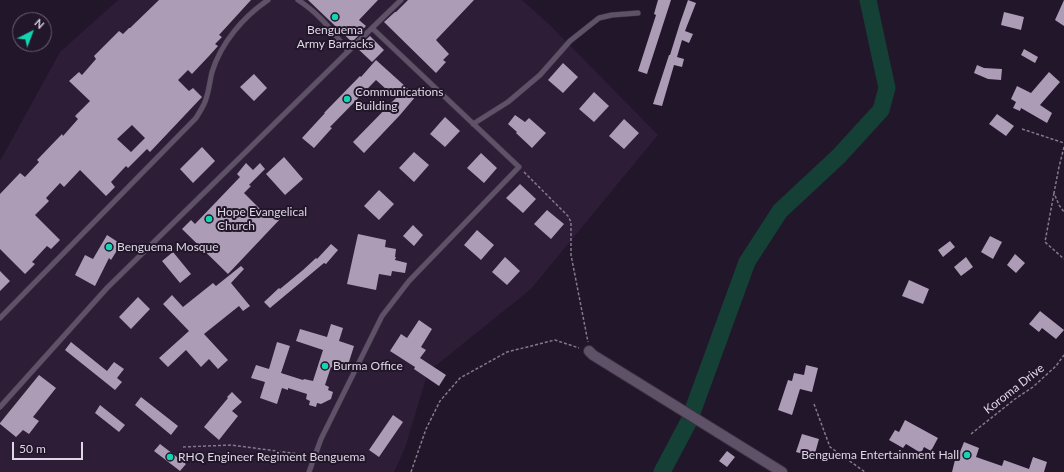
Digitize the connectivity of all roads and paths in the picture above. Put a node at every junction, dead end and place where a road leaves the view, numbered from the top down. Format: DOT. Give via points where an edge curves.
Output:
graph roads {
  1 [pos="268,0"];
  2 [pos="298,0"];
  3 [pos="401,0"];
  4 [pos="638,13"];
  5 [pos="372,28"];
  6 [pos="348,51"];
  7 [pos="473,124"];
  8 [pos="1022,129"];
  9 [pos="1064,143"];
  10 [pos="1064,147"];
  11 [pos="519,167"];
  12 [pos="1054,193"];
  13 [pos="1064,212"];
  14 [pos="1064,259"];
  15 [pos="0,318"];
  16 [pos="589,351"];
  17 [pos="1064,355"];
  18 [pos="814,404"];
  19 [pos="0,407"];
  20 [pos="971,434"];
  21 [pos="183,447"];
  22 [pos="315,456"];
  23 [pos="309,472"];
  24 [pos="411,472"];
  25 [pos="782,472"];
  26 [pos="865,472"];
  1 -- 15 [label="lane" via="250,13 230,36 218,56 207,98 196,118"];
  2 -- 6 [label="lane" via="323,19"];
  3 -- 5 [label="lane"];
  4 -- 7 [label="lane" via="599,18 570,41 535,80 508,102"];
  5 -- 6 [label="lane"];
  5 -- 7 [label="lane"];
  6 -- 19 [label="lane" via="107,288"];
  7 -- 11 [label="lane"];
  8 -- 9 [label="path"];
  10 -- 12 [label="path"];
  11 -- 16 [label="path" via="571,222 571,255"];
  11 -- 22 [label="lane" via="409,281 382,316"];
  12 -- 13 [label="path"];
  12 -- 14 [label="path" via="1045,242"];
  16 -- 24 [label="path" via="555,340 507,352 460,378 440,402 426,429"];
  16 -- 25 [label="street"];
  17 -- 20 [label="path, Koroma Drive" via="1033,387 1015,398"];
  18 -- 26 [label="path" via="830,447"];
  21 -- 22 [label="path" via="231,445"];
  22 -- 23 [label="lane"];
}
